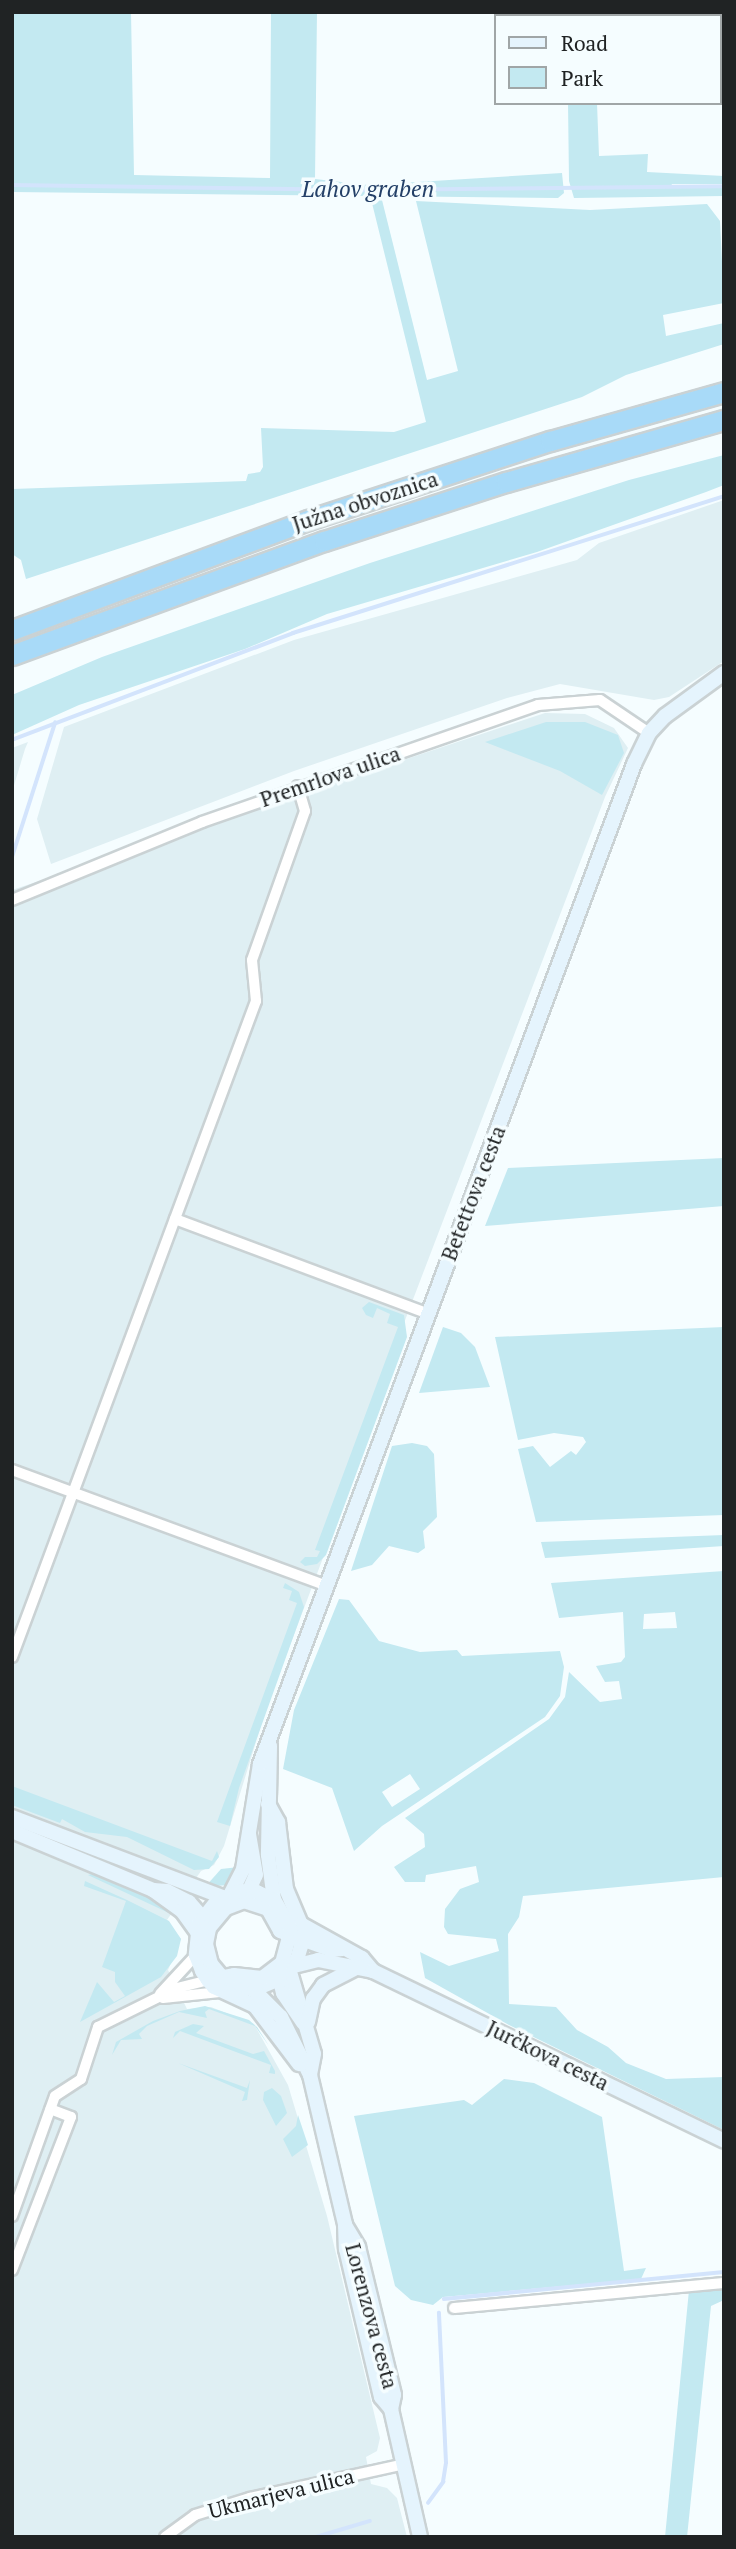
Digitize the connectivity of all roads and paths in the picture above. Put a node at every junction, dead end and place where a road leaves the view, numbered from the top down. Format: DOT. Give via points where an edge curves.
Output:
graph roads {
  1 [pos="724,392"];
  2 [pos="724,420"];
  3 [pos="724,429"];
  4 [pos="506,482"];
  5 [pos="12,629"];
  6 [pos="12,654"];
  7 [pos="724,673"];
  8 [pos="649,733"];
  9 [pos="298,786"];
  10 [pos="13,900"];
  11 [pos="175,1219"];
  12 [pos="428,1313"];
  13 [pos="12,1470"];
  14 [pos="73,1493"];
  15 [pos="328,1586"];
  16 [pos="12,1657"];
  17 [pos="270,1746"];
  18 [pos="268,1804"];
  19 [pos="12,1817"];
  20 [pos="12,1831"];
  21 [pos="249,1834"];
  22 [pos="227,1895"];
  23 [pos="247,1896"];
  24 [pos="274,1900"];
  25 [pos="203,1925"];
  26 [pos="298,1933"];
  27 [pos="196,1955"];
  28 [pos="354,1969"];
  29 [pos="373,1971"];
  30 [pos="285,1972"];
  31 [pos="216,1983"];
  32 [pos="254,1990"];
  33 [pos="157,1998"];
  34 [pos="307,2027"];
  35 [pos="310,2075"];
  36 [pos="50,2109"];
  37 [pos="724,2141"];
  38 [pos="19,2197"];
  39 [pos="12,2216"];
  40 [pos="32,2217"];
  41 [pos="13,2266"];
  42 [pos="724,2283"];
  43 [pos="454,2308"];
  44 [pos="404,2464"];
  45 [pos="165,2537"];
  46 [pos="420,2537"];
  1 -- 5 [label="highway, Južna obvoznica" via="550,441 320,516"];
  2 -- 4 [label="highway, Južna obvoznica"];
  3 -- 4 [label="highway" via="563,475"];
  4 -- 6 [label="highway, Južna obvoznica" via="324,541"];
  7 -- 8 [label="street, Betettova cesta" via="683,699"];
  8 -- 9 [label="street, Premrlova ulica" via="600,700 558,702"];
  8 -- 12 [label="street, Betettova cesta"];
  9 -- 10 [label="street, Premrlova ulica" via="94,863"];
  9 -- 11 [label="street" via="305,811 252,960 256,1001"];
  11 -- 12 [label="street"];
  11 -- 14 [label="street"];
  12 -- 15 [label="street, Betettova cesta"];
  13 -- 14 [label="street"];
  14 -- 15 [label="street"];
  14 -- 16 [label="street"];
  15 -- 17 [label="street, Betettova cesta"];
  17 -- 18 [label="street, Betettova cesta"];
  17 -- 21 [label="street, Betettova cesta" via="255,1778"];
  18 -- 24 [label="street, Betettova cesta"];
  18 -- 26 [label="street, Betettova cesta" via="278,1822 286,1889"];
  19 -- 22 [label="street"];
  20 -- 25 [label="street" via="153,1890 167,1891 189,1902"];
  21 -- 22 [label="street, Betettova cesta" via="241,1876"];
  21 -- 23 [label="street, Betettova cesta" via="256,1875"];
  22 -- 23 [label="street"];
  22 -- 25 [label="street"];
  23 -- 24 [label="street"];
  23 -- 25 [label="street"];
  23 -- 26 [label="street" via="263,1906 280,1931"];
  24 -- 26 [label="street"];
  25 -- 27 [label="street"];
  25 -- 31 [label="street"];
  26 -- 29 [label="street, Jurčkova cesta" via="362,1958"];
  26 -- 30 [label="street" via="286,1957"];
  27 -- 31 [label="street"];
  27 -- 33 [label="street"];
  28 -- 29 [label="street, Jurčkova cesta"];
  28 -- 30 [label="street, Jurčkova cesta" via="318,1960"];
  28 -- 34 [label="street" via="323,1985 313,1999"];
  29 -- 37 [label="street, Jurčkova cesta"];
  30 -- 31 [label="street"];
  30 -- 32 [label="street"];
  30 -- 34 [label="street, Lorenzova cesta"];
  31 -- 32 [label="street"];
  31 -- 33 [label="street"];
  31 -- 33 [label="street"];
  31 -- 35 [label="street, Lorenzova cesta" via="255,2006"];
  32 -- 35 [label="street, Lorenzova cesta" via="281,2017"];
  33 -- 36 [label="street" via="97,2027 81,2079 55,2096"];
  34 -- 35 [label="street, Lorenzova cesta" via="314,2054"];
  35 -- 44 [label="street, Lorenzova cesta" via="381,2397 391,2409"];
  36 -- 38 [label="street"];
  36 -- 40 [label="street" via="71,2117"];
  38 -- 39 [label="street"];
  38 -- 40 [label="street"];
  40 -- 41 [label="street"];
  42 -- 43 [label="street"];
  44 -- 45 [label="street, Ukmarjeva ulica" via="250,2498 195,2515"];
  44 -- 46 [label="street, Lorenzova cesta"];
}
